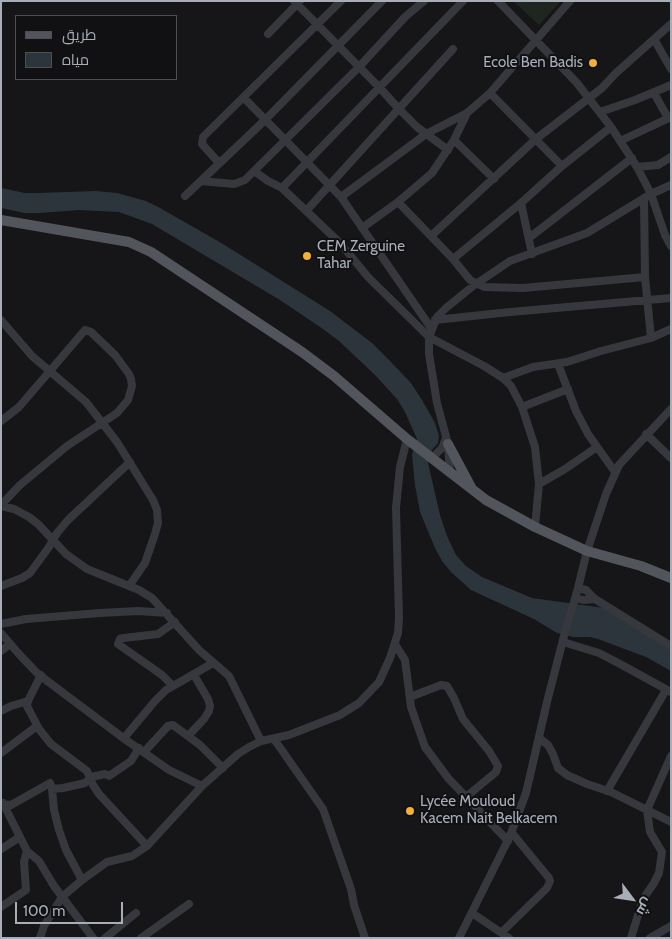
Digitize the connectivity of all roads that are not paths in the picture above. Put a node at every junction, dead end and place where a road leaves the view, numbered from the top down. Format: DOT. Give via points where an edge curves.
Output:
graph roads {
  1 [pos="340,1"];
  2 [pos="382,1"];
  3 [pos="424,1"];
  4 [pos="463,1"];
  5 [pos="498,1"];
  6 [pos="570,1"];
  7 [pos="297,2"];
  8 [pos="317,24"];
  9 [pos="671,24"];
  10 [pos="268,34"];
  11 [pos="654,39"];
  12 [pos="536,41"];
  13 [pos="338,45"];
  14 [pos="453,49"];
  15 [pos="359,67"];
  16 [pos="671,69"];
  17 [pos="671,85"];
  18 [pos="379,87"];
  19 [pos="490,93"];
  20 [pos="654,93"];
  21 [pos="588,97"];
  22 [pos="244,98"];
  23 [pos="398,108"];
  24 [pos="600,112"];
  25 [pos="467,113"];
  26 [pos="669,118"];
  27 [pos="265,120"];
  28 [pos="611,127"];
  29 [pos="426,134"];
  30 [pos="536,139"];
  31 [pos="454,140"];
  32 [pos="286,141"];
  33 [pos="620,141"];
  34 [pos="448,150"];
  35 [pos="671,157"];
  36 [pos="632,158"];
  37 [pos="219,163"];
  38 [pos="308,163"];
  39 [pos="562,166"];
  40 [pos="637,167"];
  41 [pos="254,171"];
  42 [pos="494,179"];
  43 [pos="201,181"];
  44 [pos="330,185"];
  45 [pos="671,185"];
  46 [pos="282,188"];
  47 [pos="186,196"];
  48 [pos="341,197"];
  49 [pos="648,197"];
  50 [pos="398,202"];
  51 [pos="521,202"];
  52 [pos="307,210"];
  53 [pos="1,220"];
  54 [pos="362,228"];
  55 [pos="668,234"];
  56 [pos="431,236"];
  57 [pos="529,238"];
  58 [pos="671,246"];
  59 [pos="532,254"];
  60 [pos="453,259"];
  61 [pos="645,277"];
  62 [pos="476,284"];
  63 [pos="671,298"];
  64 [pos="648,300"];
  65 [pos="1,320"];
  66 [pos="433,324"];
  67 [pos="671,329"];
  68 [pos="429,337"];
  69 [pos="651,338"];
  70 [pos="558,364"];
  71 [pos="50,372"];
  72 [pos="503,378"];
  73 [pos="568,389"];
  74 [pos="522,407"];
  75 [pos="671,409"];
  76 [pos="1,421"];
  77 [pos="104,424"];
  78 [pos="646,434"];
  79 [pos="410,441"];
  80 [pos="447,441"];
  81 [pos="597,447"];
  82 [pos="432,457"];
  83 [pos="671,458"];
  84 [pos="130,462"];
  85 [pos="615,472"];
  86 [pos="450,473"];
  87 [pos="539,484"];
  88 [pos="473,490"];
  89 [pos="1,506"];
  90 [pos="535,527"];
  91 [pos="53,539"];
  92 [pos="587,551"];
  93 [pos="671,578"];
  94 [pos="1,586"];
  95 [pos="129,586"];
  96 [pos="578,588"];
  97 [pos="595,599"];
  98 [pos="575,601"];
  99 [pos="167,613"];
  100 [pos="175,622"];
  101 [pos="1,624"];
  102 [pos="1,634"];
  103 [pos="563,639"];
  104 [pos="10,644"];
  105 [pos="396,644"];
  106 [pos="671,646"];
  107 [pos="1,652"];
  108 [pos="213,663"];
  109 [pos="41,675"];
  110 [pos="194,675"];
  111 [pos="173,686"];
  112 [pos="668,691"];
  113 [pos="410,697"];
  114 [pos="28,701"];
  115 [pos="1,711"];
  116 [pos="37,726"];
  117 [pos="188,736"];
  118 [pos="124,738"];
  119 [pos="539,738"];
  120 [pos="274,740"];
  121 [pos="261,741"];
  122 [pos="141,750"];
  123 [pos="1,753"];
  124 [pos="671,756"];
  125 [pos="223,768"];
  126 [pos="91,777"];
  127 [pos="202,786"];
  128 [pos="52,789"];
  129 [pos="607,790"];
  130 [pos="466,797"];
  131 [pos="2,804"];
  132 [pos="647,810"];
  133 [pos="671,822"];
  134 [pos="20,837"];
  135 [pos="510,837"];
  136 [pos="147,846"];
  137 [pos="1,849"];
  138 [pos="27,851"];
  139 [pos="82,880"];
  140 [pos="62,897"];
  141 [pos="189,904"];
  142 [pos="1,907"];
  143 [pos="136,913"];
  144 [pos="472,913"];
  145 [pos="671,927"];
  146 [pos="502,932"];
  147 [pos="40,938"];
  148 [pos="93,938"];
  149 [pos="105,938"];
  150 [pos="141,938"];
  151 [pos="365,938"];
  152 [pos="459,938"];
  153 [pos="510,938"];
  154 [pos="631,938"];
  155 [pos="650,938"];
  1 -- 8 [label="street"];
  2 -- 13 [label="street"];
  3 -- 15 [label="street"];
  4 -- 18 [label="street"];
  5 -- 12 [label="street"];
  6 -- 12 [label="street"];
  7 -- 8 [label="street"];
  7 -- 10 [label="street"];
  8 -- 13 [label="street"];
  8 -- 22 [label="street"];
  9 -- 11 [label="street"];
  11 -- 16 [label="street"];
  11 -- 21 [label="street"];
  12 -- 19 [label="street"];
  12 -- 21 [label="street"];
  13 -- 15 [label="street"];
  13 -- 27 [label="street"];
  14 -- 23 [label="street"];
  15 -- 18 [label="street"];
  15 -- 32 [label="street"];
  17 -- 20 [label="street"];
  18 -- 23 [label="street"];
  18 -- 38 [label="street"];
  19 -- 25 [label="street"];
  19 -- 30 [label="street"];
  20 -- 24 [label="street"];
  20 -- 26 [label="street"];
  21 -- 24 [label="street"];
  21 -- 30 [label="street"];
  22 -- 27 [label="street"];
  22 -- 37 [label="street" via="203,137 202,144"];
  23 -- 29 [label="street"];
  23 -- 44 [label="street"];
  24 -- 28 [label="street"];
  25 -- 29 [label="street"];
  25 -- 31 [label="street"];
  26 -- 33 [label="street"];
  27 -- 32 [label="street"];
  27 -- 37 [label="street"];
  28 -- 33 [label="street"];
  28 -- 39 [label="street"];
  29 -- 34 [label="street"];
  29 -- 48 [label="street"];
  30 -- 39 [label="street"];
  30 -- 42 [label="street"];
  31 -- 34 [label="street"];
  31 -- 42 [label="street"];
  32 -- 38 [label="street"];
  32 -- 41 [label="street"];
  33 -- 36 [label="street"];
  34 -- 50 [label="street" via="427,178"];
  35 -- 40 [label="street" via="658,165"];
  36 -- 40 [label="street"];
  36 -- 57 [label="street"];
  37 -- 43 [label="street"];
  38 -- 44 [label="street"];
  38 -- 46 [label="street"];
  39 -- 51 [label="street"];
  40 -- 49 [label="street"];
  41 -- 43 [label="street" via="245,180 234,184"];
  41 -- 46 [label="street"];
  42 -- 56 [label="street"];
  43 -- 47 [label="street"];
  44 -- 48 [label="street"];
  44 -- 52 [label="street"];
  45 -- 49 [label="street"];
  46 -- 52 [label="street"];
  48 -- 54 [label="street"];
  49 -- 55 [label="street"];
  49 -- 59 [label="street" via="587,233"];
  49 -- 61 [label="street"];
  50 -- 54 [label="street"];
  50 -- 56 [label="street"];
  51 -- 57 [label="street"];
  51 -- 60 [label="street"];
  52 -- 68 [label="street"];
  53 -- 79 [label="main road" via="129,242 151,252 302,352"];
  54 -- 66 [label="street"];
  55 -- 58 [label="street"];
  56 -- 60 [label="street"];
  57 -- 59 [label="street"];
  59 -- 62 [label="street" via="510,261"];
  60 -- 62 [label="street"];
  61 -- 62 [label="street" via="523,288 491,289"];
  61 -- 64 [label="street"];
  62 -- 66 [label="street" via="446,308"];
  63 -- 64 [label="street"];
  64 -- 66 [label="street" via="510,312"];
  64 -- 69 [label="street"];
  65 -- 71 [label="street"];
  66 -- 68 [label="street"];
  67 -- 69 [label="street"];
  68 -- 72 [label="street"];
  68 -- 80 [label="street" via="430,369"];
  69 -- 70 [label="street"];
  70 -- 72 [label="street" via="533,367"];
  70 -- 73 [label="street"];
  71 -- 76 [label="street" via="19,407"];
  71 -- 77 [label="street" via="79,394"];
  71 -- 77 [label="street" via="85,330 115,354 129,374 132,386 125,405"];
  72 -- 74 [label="street"];
  73 -- 74 [label="street"];
  73 -- 81 [label="street" via="576,411"];
  74 -- 87 [label="street" via="535,446"];
  75 -- 78 [label="street"];
  77 -- 84 [label="street"];
  77 -- 89 [label="street" via="67,446 20,485"];
  78 -- 83 [label="street"];
  78 -- 85 [label="street"];
  79 -- 82 [label="main road"];
  79 -- 105 [label="street" via="400,467 396,508 399,618"];
  80 -- 82 [label="street"];
  80 -- 86 [label="street"];
  80 -- 88 [label="main road"];
  81 -- 85 [label="street"];
  81 -- 87 [label="street"];
  82 -- 86 [label="main road"];
  84 -- 91 [label="street" via="82,505"];
  84 -- 95 [label="street" via="153,500 158,523 145,563"];
  85 -- 92 [label="street"];
  86 -- 88 [label="main road"];
  87 -- 90 [label="street"];
  88 -- 90 [label="main road"];
  89 -- 91 [label="street" via="29,517"];
  90 -- 92 [label="main road"];
  91 -- 94 [label="street" via="30,573"];
  91 -- 95 [label="street" via="87,570"];
  92 -- 93 [label="main road"];
  92 -- 96 [label="street"];
  95 -- 99 [label="street" via="152,598"];
  96 -- 97 [label="street" via="586,590"];
  96 -- 98 [label="street"];
  97 -- 98 [label="street"];
  97 -- 106 [label="street"];
  98 -- 103 [label="street"];
  99 -- 100 [label="street"];
  99 -- 101 [label="street" via="81,614"];
  100 -- 108 [label="street"];
  100 -- 111 [label="street" via="158,634 124,638 118,642"];
  102 -- 104 [label="street"];
  103 -- 112 [label="street" via="622,665"];
  103 -- 119 [label="street"];
  104 -- 107 [label="street"];
  104 -- 109 [label="street"];
  105 -- 113 [label="street" via="405,660"];
  105 -- 120 [label="street" via="379,682 358,703 340,715"];
  108 -- 110 [label="street"];
  108 -- 121 [label="street" via="229,676"];
  109 -- 114 [label="street"];
  109 -- 118 [label="street"];
  110 -- 111 [label="street"];
  110 -- 117 [label="street" via="210,706 204,719"];
  111 -- 118 [label="street" via="155,701"];
  112 -- 129 [label="street"];
  113 -- 130 [label="street" via="425,747"];
  113 -- 130 [label="street" via="441,685 447,686 463,719 498,766 496,772"];
  114 -- 115 [label="street"];
  114 -- 116 [label="street" via="27,706"];
  116 -- 123 [label="street"];
  116 -- 126 [label="street" via="51,744"];
  117 -- 122 [label="street" via="171,725"];
  117 -- 125 [label="street"];
  118 -- 122 [label="street"];
  119 -- 129 [label="street" via="548,746 562,772"];
  119 -- 135 [label="street" via="526,793"];
  120 -- 121 [label="street"];
  120 -- 151 [label="street" via="323,809"];
  121 -- 125 [label="street" via="238,754"];
  122 -- 126 [label="street" via="132,761 109,776"];
  122 -- 127 [label="street" via="169,770"];
  124 -- 132 [label="street"];
  125 -- 127 [label="street"];
  126 -- 128 [label="street" via="85,783"];
  126 -- 136 [label="street" via="99,794"];
  127 -- 136 [label="street"];
  128 -- 131 [label="street" via="50,783 10,805"];
  128 -- 139 [label="street" via="59,830"];
  129 -- 132 [label="street"];
  130 -- 135 [label="street"];
  131 -- 134 [label="street"];
  132 -- 133 [label="street"];
  132 -- 154 [label="street" via="650,832 662,852 662,858 657,878 643,899"];
  134 -- 137 [label="street"];
  134 -- 138 [label="street"];
  135 -- 144 [label="street"];
  135 -- 146 [label="street" via="550,882"];
  136 -- 139 [label="street" via="132,856 107,862"];
  138 -- 140 [label="street" via="39,861"];
  138 -- 142 [label="street" via="24,862 26,890"];
  139 -- 140 [label="street"];
  140 -- 147 [label="street"];
  140 -- 148 [label="street"];
  141 -- 150 [label="street"];
  143 -- 149 [label="street"];
  144 -- 146 [label="street"];
  144 -- 152 [label="street"];
  145 -- 155 [label="street"];
  146 -- 153 [label="street"];
}
